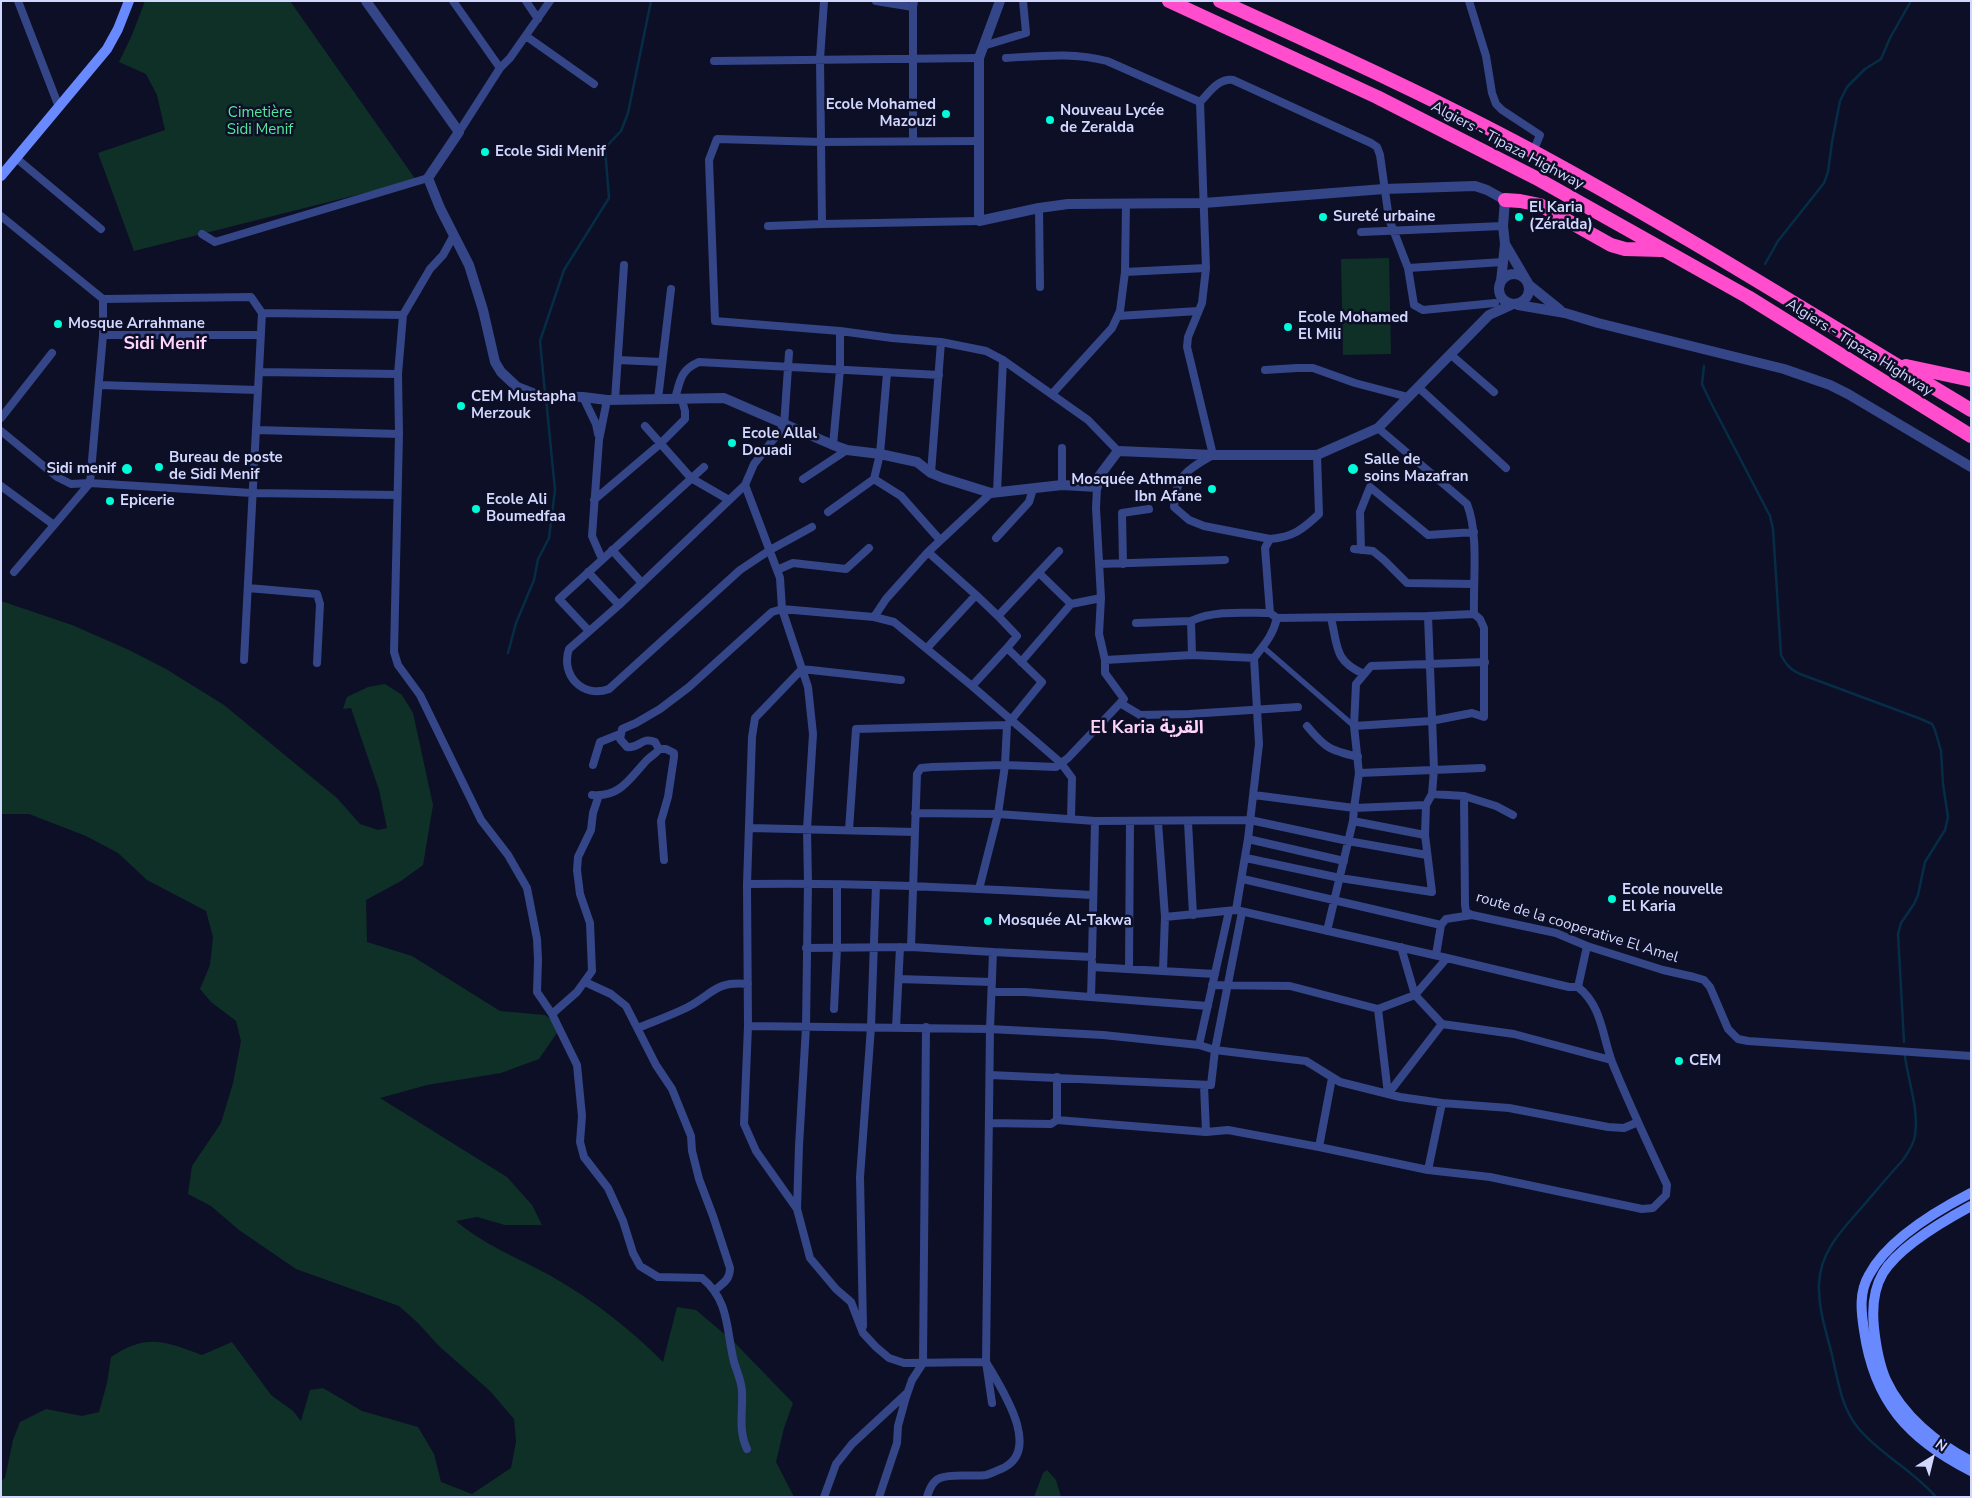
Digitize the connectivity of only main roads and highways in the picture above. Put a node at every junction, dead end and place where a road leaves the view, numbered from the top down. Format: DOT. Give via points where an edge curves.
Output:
graph roads {
  1 [pos="129,1"];
  2 [pos="1169,1"];
  3 [pos="1220,1"];
  4 [pos="1,176"];
  5 [pos="1505,200"];
  6 [pos="1665,250"];
  7 [pos="1889,361"];
  8 [pos="1971,380"];
  9 [pos="1971,410"];
  10 [pos="1971,436"];
  11 [pos="1971,1192"];
  12 [pos="1971,1206"];
  13 [pos="1971,1461"];
  14 [pos="1971,1471"];
  1 -- 4 [label="main road" via="107,48"];
  2 -- 6 [label="highway, Algiers - Tipaza Highway" via="1377,97 1536,178"];
  3 -- 7 [label="highway, Algiers - Tipaza Highway" via="1389,79 1533,152 1681,235"];
  5 -- 6 [label="highway" via="1540,205 1611,245"];
  6 -- 10 [label="highway, Algiers - Tipaza Highway" via="1748,297"];
  7 -- 8 [label="highway"];
  7 -- 9 [label="highway, Algiers - Tipaza Highway"];
  11 -- 14 [label="main road" via="1934,1214 1888,1250 1865,1282 1861,1305 1870,1362 1884,1397 1895,1413 1923,1440"];
  12 -- 13 [label="main road" via="1932,1230 1889,1264 1877,1286 1873,1310 1880,1360 1896,1397 1924,1428"];
}
